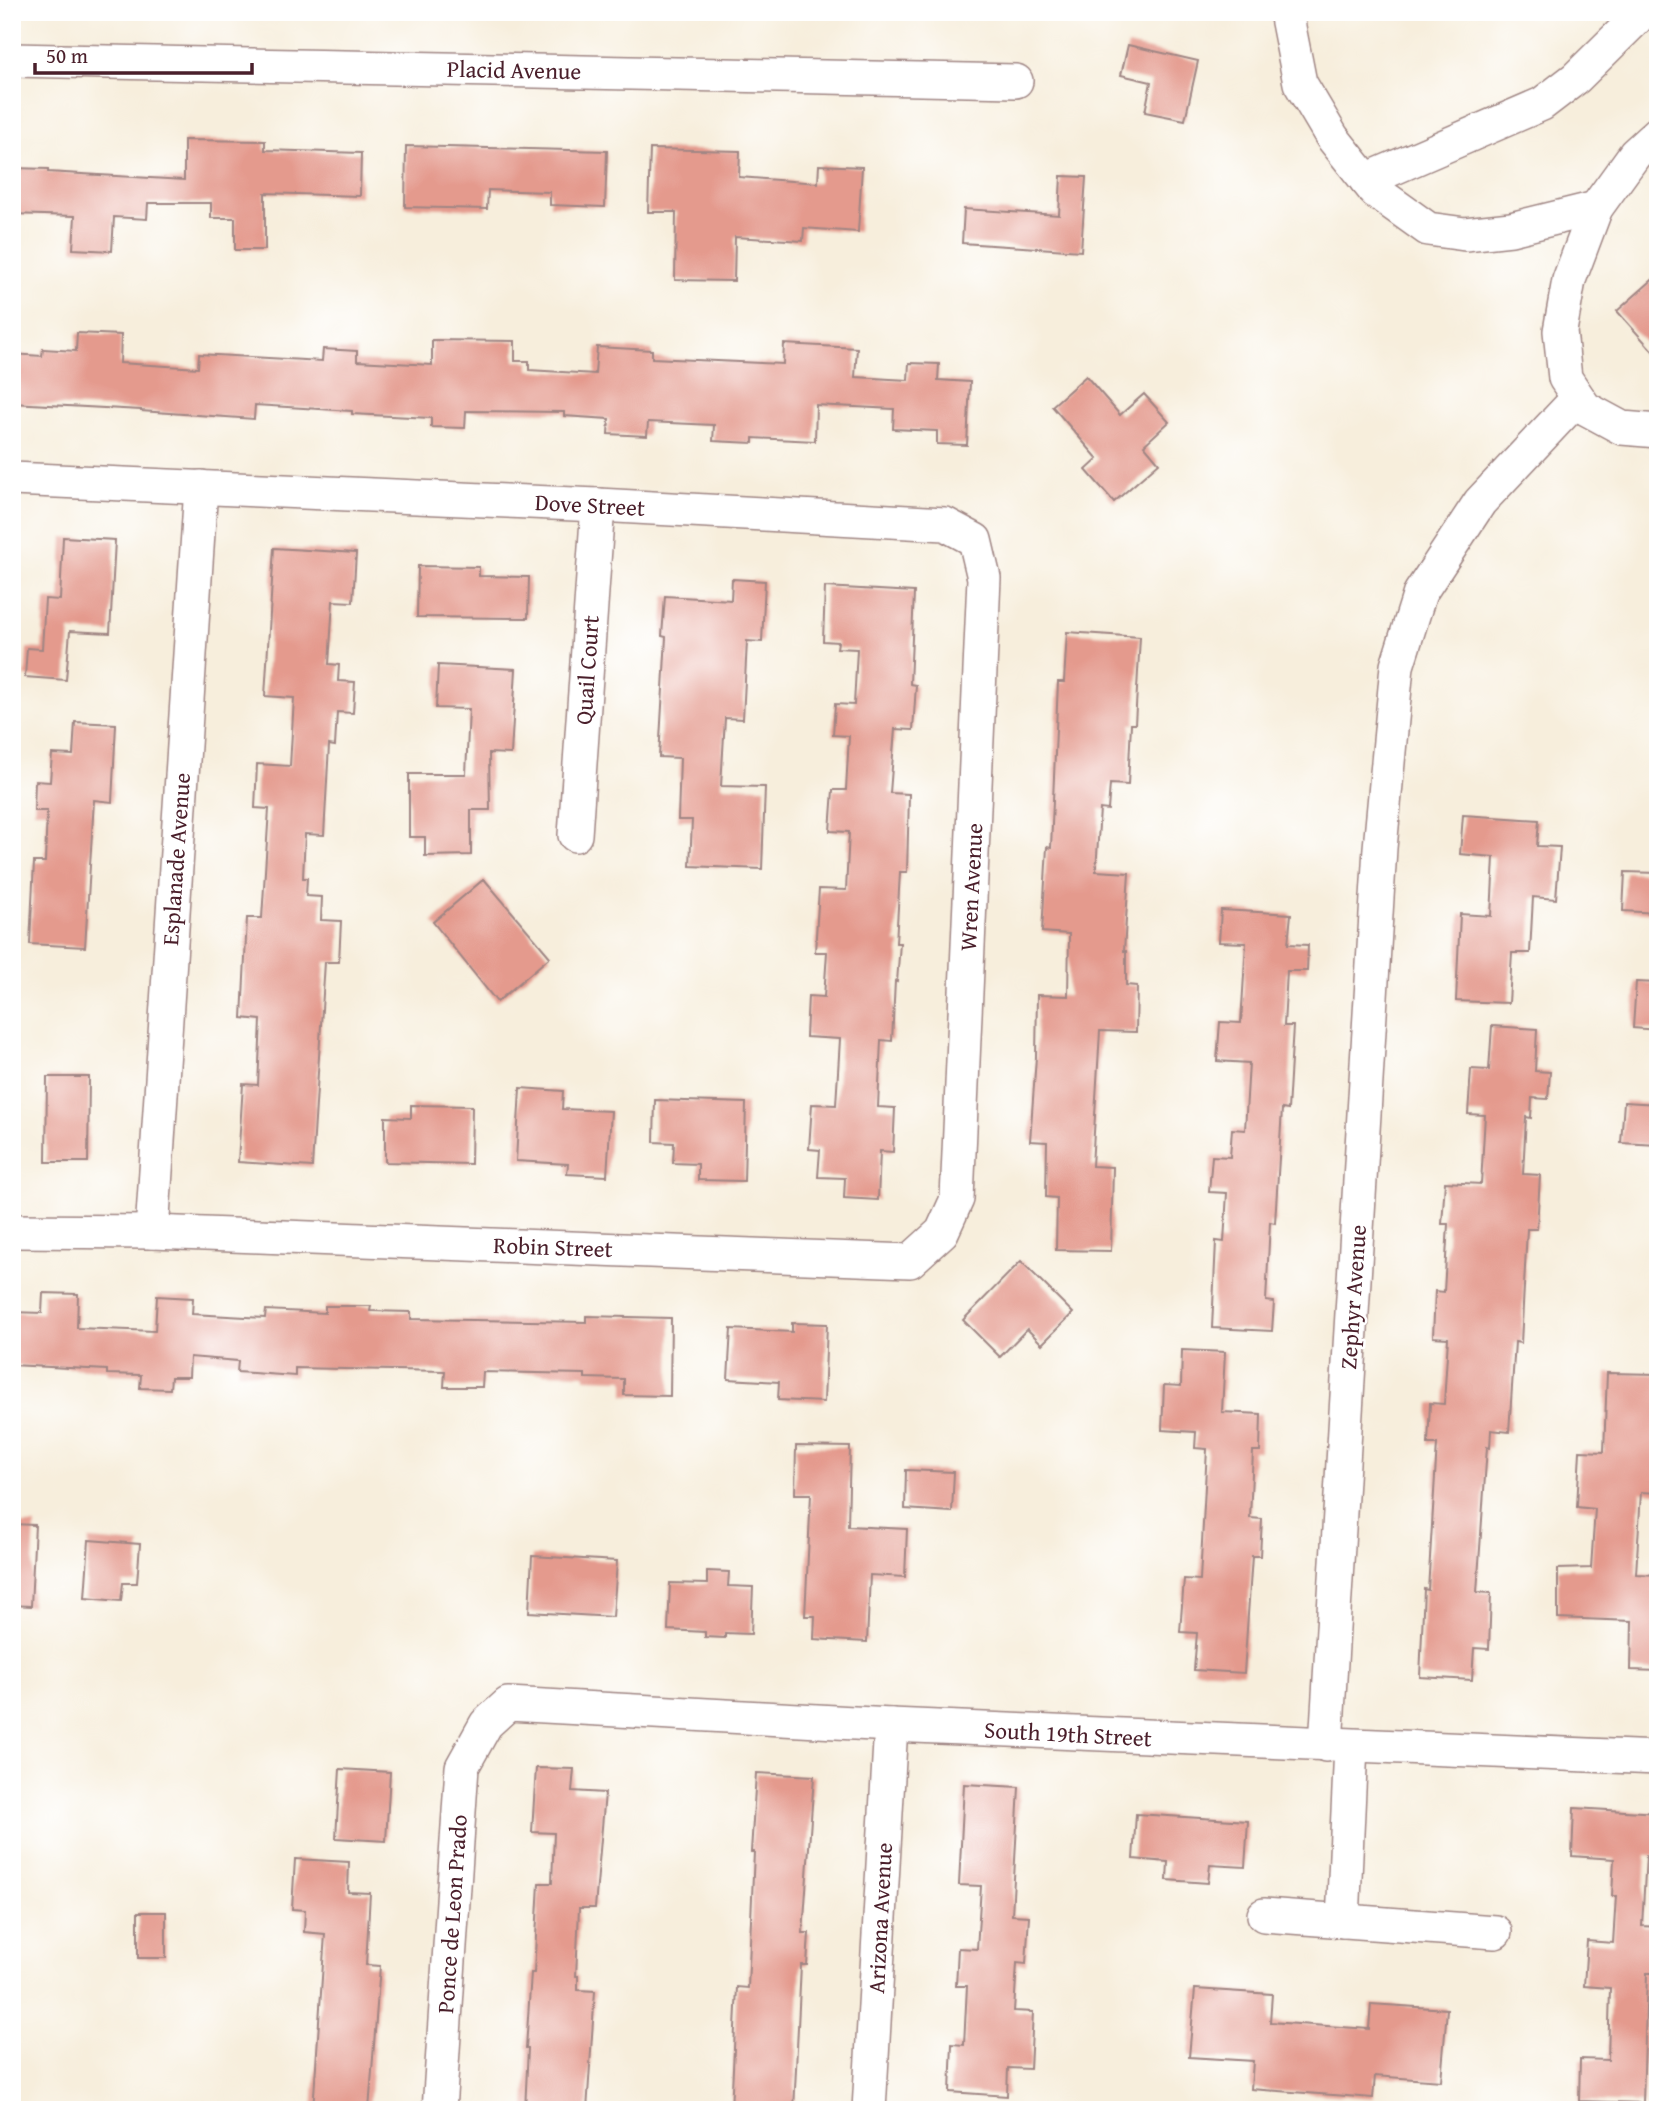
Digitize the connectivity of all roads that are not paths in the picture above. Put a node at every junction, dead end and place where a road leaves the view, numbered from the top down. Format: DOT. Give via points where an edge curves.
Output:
graph roads {
  1 [pos="1286,12"];
  2 [pos="1643,12"];
  3 [pos="12,60"];
  4 [pos="1016,81"];
  5 [pos="1658,133"];
  6 [pos="1366,180"];
  7 [pos="1597,208"];
  8 [pos="1578,398"];
  9 [pos="1658,431"];
  10 [pos="12,479"];
  11 [pos="201,487"];
  12 [pos="598,505"];
  13 [pos="975,540"];
  14 [pos="575,835"];
  15 [pos="12,1231"];
  16 [pos="152,1231"];
  17 [pos="942,1232"];
  18 [pos="486,1724"];
  19 [pos="891,1726"];
  20 [pos="1338,1746"];
  21 [pos="1658,1758"];
  22 [pos="1264,1915"];
  23 [pos="1343,1920"];
  24 [pos="1495,1932"];
  25 [pos="439,2110"];
  26 [pos="869,2110"];
  1 -- 6 [label="street" via="1300,83"];
  2 -- 6 [label="street" via="1576,78 1542,104"];
  3 -- 4 [label="street, Placid Avenue"];
  5 -- 7 [label="street" via="1635,154"];
  6 -- 7 [label="street" via="1428,229 1465,234 1511,229"];
  7 -- 8 [label="street" via="1569,280 1560,331 1565,378"];
  8 -- 9 [label="street" via="1585,408 1622,428"];
  8 -- 20 [label="street, Zephyr Avenue" via="1480,502 1420,593 1397,666 1380,848"];
  10 -- 11 [label="street, Dove Street"];
  11 -- 12 [label="street, Dove Street"];
  11 -- 16 [label="street, Esplanade Avenue"];
  12 -- 13 [label="street, Dove Street" via="945,524"];
  12 -- 14 [label="street, Quail Court"];
  13 -- 17 [label="street, Wren Avenue" via="984,578 957,1199"];
  15 -- 16 [label="street, Robin Street"];
  16 -- 17 [label="street, Robin Street" via="910,1261"];
  18 -- 19 [label="street, South 19th Street" via="508,1704"];
  18 -- 25 [label="street, Ponce de Leon Prado" via="462,1767"];
  19 -- 20 [label="street, South 19th Street"];
  19 -- 26 [label="street, Arizona Avenue"];
  20 -- 21 [label="street, South 19th Street"];
  20 -- 23 [label="street, Zephyr Avenue"];
  22 -- 23 [label="street"];
  23 -- 24 [label="street"];
}
